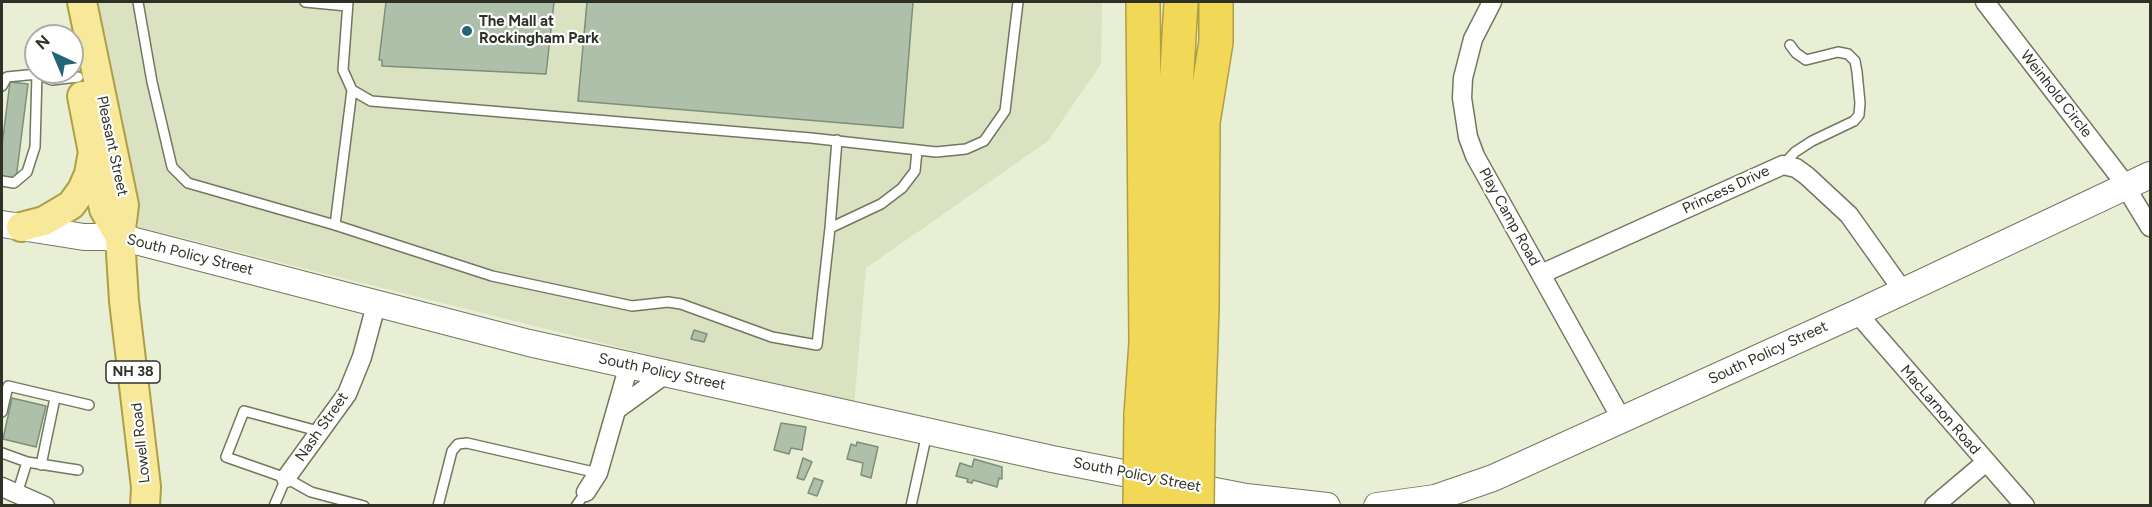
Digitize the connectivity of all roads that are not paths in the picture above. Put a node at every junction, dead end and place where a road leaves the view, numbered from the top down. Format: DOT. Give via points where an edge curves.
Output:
graph roads {
  1 [pos="64,2"];
  2 [pos="82,2"];
  3 [pos="138,2"];
  4 [pos="305,2"];
  5 [pos="1018,2"];
  6 [pos="1143,2"];
  7 [pos="1181,2"];
  8 [pos="1216,2"];
  9 [pos="1492,2"];
  10 [pos="1985,2"];
  11 [pos="347,4"];
  12 [pos="68,24"];
  13 [pos="1790,45"];
  14 [pos="24,75"];
  15 [pos="37,84"];
  16 [pos="78,84"];
  17 [pos="2,86"];
  18 [pos="352,90"];
  19 [pos="1203,122"];
  20 [pos="837,140"];
  21 [pos="917,150"];
  22 [pos="92,157"];
  23 [pos="1783,165"];
  24 [pos="2151,175"];
  25 [pos="2,181"];
  26 [pos="2127,186"];
  27 [pos="335,225"];
  28 [pos="11,226"];
  29 [pos="2151,227"];
  30 [pos="830,228"];
  31 [pos="120,237"];
  32 [pos="1541,274"];
  33 [pos="1903,291"];
  34 [pos="376,305"];
  35 [pos="1857,313"];
  36 [pos="629,365"];
  37 [pos="667,373"];
  38 [pos="55,398"];
  39 [pos="89,405"];
  40 [pos="616,410"];
  41 [pos="2,412"];
  42 [pos="1622,420"];
  43 [pos="1169,421"];
  44 [pos="318,431"];
  45 [pos="928,431"];
  46 [pos="2,453"];
  47 [pos="27,462"];
  48 [pos="1986,462"];
  49 [pos="41,465"];
  50 [pos="78,470"];
  51 [pos="598,473"];
  52 [pos="286,478"];
  53 [pos="9,491"];
  54 [pos="581,499"];
  55 [pos="1288,504"];
  56 [pos="45,506"];
  57 [pos="145,506"];
  58 [pos="274,506"];
  59 [pos="364,506"];
  60 [pos="438,506"];
  61 [pos="911,506"];
  62 [pos="1140,506"];
  63 [pos="1168,506"];
  64 [pos="1197,506"];
  65 [pos="1326,506"];
  66 [pos="1377,506"];
  67 [pos="1934,506"];
  68 [pos="2025,506"];
  1 -- 12 [label="main road, Pleasant Street / NH 38"];
  2 -- 31 [label="main road, Pleasant Street / NH 38" via="124,206"];
  3 -- 27 [label="lane" via="164,133 172,167 179,177 199,188"];
  4 -- 11 [label="lane"];
  5 -- 21 [label="lane" via="1006,103 997,125 984,141 966,149"];
  6 -- 43 [label="highway" via="1146,343"];
  7 -- 19 [label="highway"];
  7 -- 43 [label="highway" via="1174,122"];
  8 -- 19 [label="highway" via="1216,42"];
  9 -- 32 [label="street, Play Camp Road" via="1467,58 1462,88 1464,118 1475,156"];
  10 -- 26 [label="street, Weinhold Circle"];
  11 -- 18 [label="lane" via="343,70"];
  13 -- 23 [label="lane" via="1806,60 1838,52 1848,54 1855,61 1860,103 1859,116 1854,121 1812,141"];
  14 -- 17 [label="lane" via="7,77"];
  15 -- 25 [label="lane" via="34,147 27,172 14,183"];
  16 -- 22 [label="main road, Pleasant Street / NH 38"];
  18 -- 20 [label="lane" via="371,101 411,106"];
  18 -- 27 [label="lane"];
  19 -- 43 [label="highway" via="1202,308"];
  20 -- 21 [label="lane"];
  20 -- 30 [label="lane"];
  21 -- 30 [label="lane" via="915,171 902,188 881,204"];
  22 -- 28 [label="main road" via="89,174 71,205 44,221"];
  22 -- 31 [label="main road, Pleasant Street / NH 38" via="104,209"];
  23 -- 32 [label="street, Princess Drive"];
  23 -- 33 [label="street, Princess Drive" via="1807,176 1849,215"];
  24 -- 26 [label="street, South Policy Street"];
  26 -- 29 [label="street, Weinhold Circle"];
  26 -- 33 [label="street, South Policy Street"];
  27 -- 30 [label="lane" via="492,276 632,306 681,304 754,333 817,345"];
  28 -- 31 [label="street, South Policy Street" via="84,237"];
  31 -- 34 [label="street, South Policy Street"];
  31 -- 57 [label="main road, Lowell Road / NH 38"];
  32 -- 42 [label="street, Play Camp Road"];
  33 -- 35 [label="street, South Policy Street"];
  34 -- 36 [label="street, South Policy Street"];
  34 -- 44 [label="street, Nash Street" via="356,376"];
  35 -- 42 [label="street, South Policy Street"];
  35 -- 48 [label="street, MacLarnon Road"];
  36 -- 37 [label="street, South Policy Street"];
  36 -- 40 [label="street"];
  37 -- 40 [label="street"];
  37 -- 45 [label="street, South Policy Street"];
  38 -- 39 [label="lane"];
  38 -- 41 [label="lane" via="8,386"];
  38 -- 49 [label="lane"];
  40 -- 51 [label="street"];
  42 -- 66 [label="street, South Policy Street" via="1462,490"];
  43 -- 62 [label="highway, bridge"];
  43 -- 63 [label="highway, bridge"];
  43 -- 64 [label="highway, bridge"];
  44 -- 52 [label="street, Nash Street"];
  44 -- 52 [label="lane" via="244,411 226,458"];
  45 -- 55 [label="street, South Policy Street"];
  45 -- 61 [label="lane"];
  46 -- 47 [label="lane"];
  47 -- 49 [label="lane"];
  47 -- 53 [label="lane"];
  48 -- 67 [label="street"];
  48 -- 68 [label="street, MacLarnon Road"];
  49 -- 50 [label="lane"];
  51 -- 54 [label="street"];
  51 -- 60 [label="lane" via="458,444 452,451"];
  52 -- 58 [label="lane"];
  52 -- 59 [label="lane" via="310,492"];
  53 -- 56 [label="street"];
  55 -- 65 [label="street, South Policy Street"];
}
